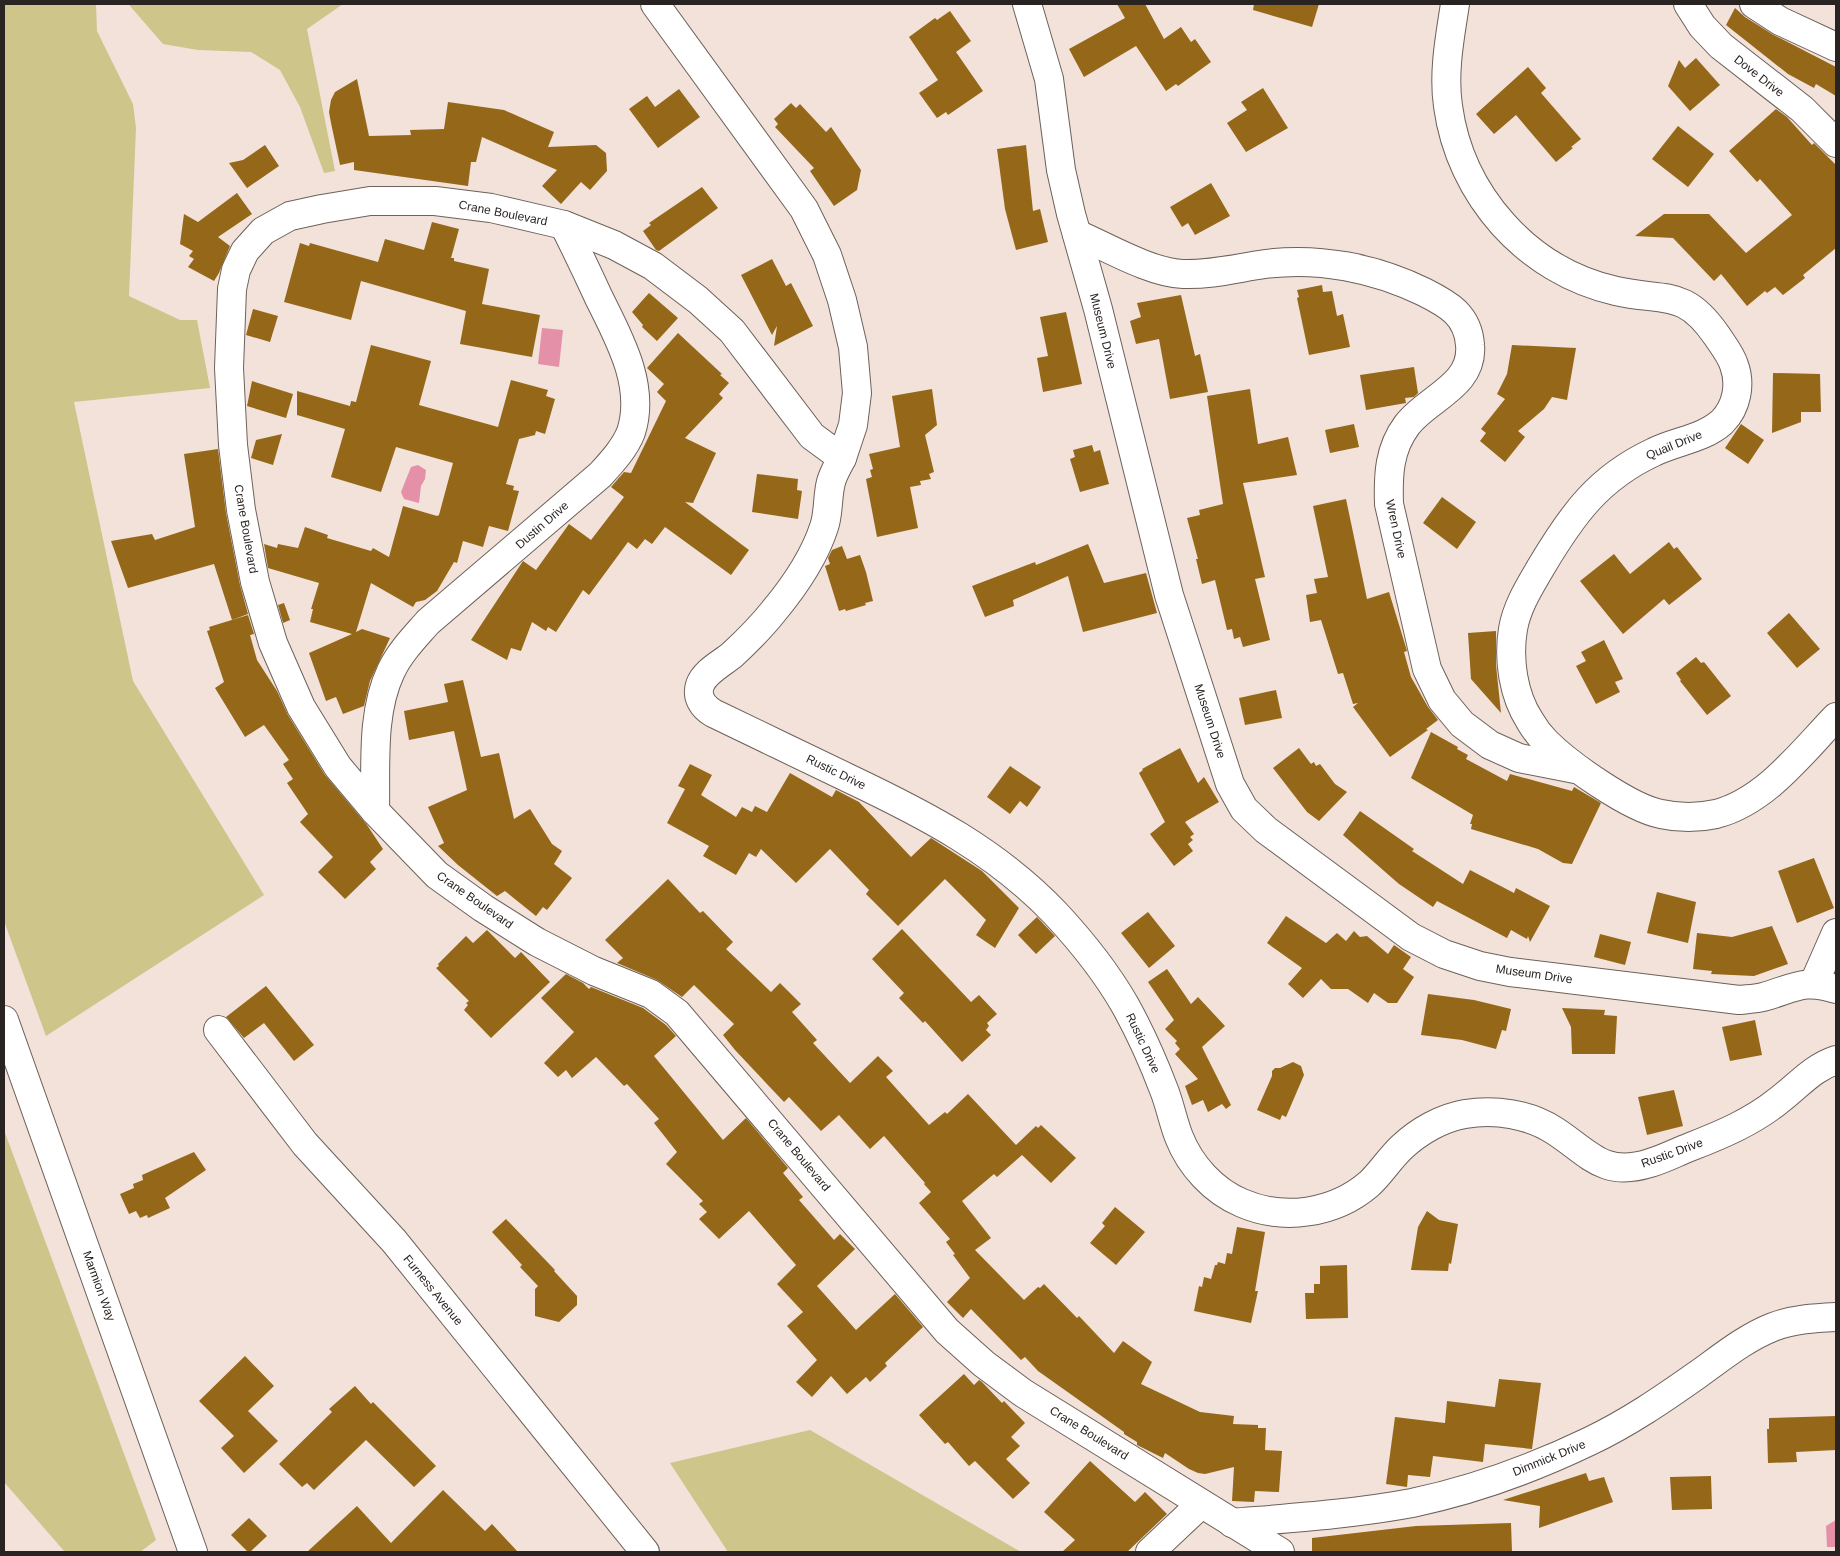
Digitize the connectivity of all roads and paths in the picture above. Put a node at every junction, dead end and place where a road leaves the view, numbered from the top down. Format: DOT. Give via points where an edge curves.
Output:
graph roads {
  1 [pos="655,4"];
  2 [pos="1027,4"];
  3 [pos="1455,4"];
  4 [pos="1688,4"];
  5 [pos="1754,4"];
  6 [pos="1836,47"];
  7 [pos="1836,143"];
  8 [pos="564,225"];
  9 [pos="1077,234"];
  10 [pos="842,458"];
  11 [pos="1836,716"];
  12 [pos="1591,777"];
  13 [pos="375,811"];
  14 [pos="1836,933"];
  15 [pos="1825,986"];
  16 [pos="4,1020"];
  17 [pos="218,1030"];
  18 [pos="1836,1060"];
  19 [pos="1836,1316"];
  20 [pos="1201,1504"];
  21 [pos="1232,1523"];
  22 [pos="193,1552"];
  23 [pos="645,1552"];
  24 [pos="1150,1552"];
  25 [pos="1280,1552"];
  1 -- 10 [label="street" via="804,209 826,254 842,300 853,347 857,393 854,425"];
  2 -- 9 [label="street, Museum Drive" via="1049,79 1061,170"];
  3 -- 12 [label="street, Quail Drive" via="1446,67 1448,104 1455,142 1469,176 1491,212 1517,240 1547,262 1580,279 1616,291 1672,298 1692,307 1707,322 1734,361 1738,381 1735,402 1724,420 1709,432 1656,450 1598,488 1560,534 1522,600 1513,627 1510,658 1516,689 1528,718 1545,741"];
  4 -- 7 [label="street, Dove Drive" via="1702,26 1721,46 1802,109"];
  5 -- 6 [label="street" via="1780,21"];
  8 -- 10 [label="street, Crane Boulevard" via="614,245 653,266 698,300 732,331 812,436"];
  8 -- 13 [label="street, Dustin Drive" via="632,377 636,407 630,433 616,457 600,475 428,622 406,647 391,671 381,700"];
  8 -- 13 [label="street, Crane Boulevard" via="491,208 435,201 370,201 290,216 263,230 245,251 236,270 232,289 230,368 233,444 255,582 272,643 301,707 338,767"];
  9 -- 12 [label="street, Wren Drive" via="1155,269 1181,274 1312,262 1358,268 1402,281 1445,302 1458,313 1467,328 1468,363 1459,380 1424,407 1407,426 1393,452 1388,477 1389,504 1427,668 1442,700 1462,724 1490,745 1519,758 1570,767"];
  9 -- 15 [label="street, Museum Drive" via="1169,595 1230,784 1244,808 1266,830 1411,937 1444,954 1480,966 1739,1000 1762,997 1795,985"];
  10 -- 18 [label="street, Rustic Drive" via="831,482 824,526 799,576 754,634 707,675 700,684 699,697 706,709 713,713 909,807 970,842 1032,890 1068,928 1106,976 1152,1060 1190,1160 1212,1185 1226,1194 1262,1210 1285,1213 1332,1206 1366,1186 1401,1148 1421,1132 1464,1114 1490,1112 1516,1115 1541,1123 1600,1163 1630,1168 1650,1163 1745,1123 1778,1102 1812,1072"];
  11 -- 12 [label="street, Quail Drive" via="1761,792 1740,806 1715,814 1688,817 1660,814 1634,805"];
  13 -- 20 [label="street, Crane Boulevard" via="437,875 483,908 537,942 594,971 651,994 678,1013 947,1331 1023,1393"];
  14 -- 15 [label="street"];
  16 -- 22 [label="street, Marmion Way"];
  17 -- 23 [label="street, Furness Avenue" via="305,1144 394,1241"];
  19 -- 21 [label="street, Dimmick Drive" via="1802,1319 1773,1327 1747,1340 1659,1402 1593,1440 1535,1466 1475,1487 1350,1513"];
  20 -- 21 [label="street, Crane Boulevard"];
  20 -- 24 [label="street"];
  21 -- 25 [label="street, Crane Boulevard"];
}
